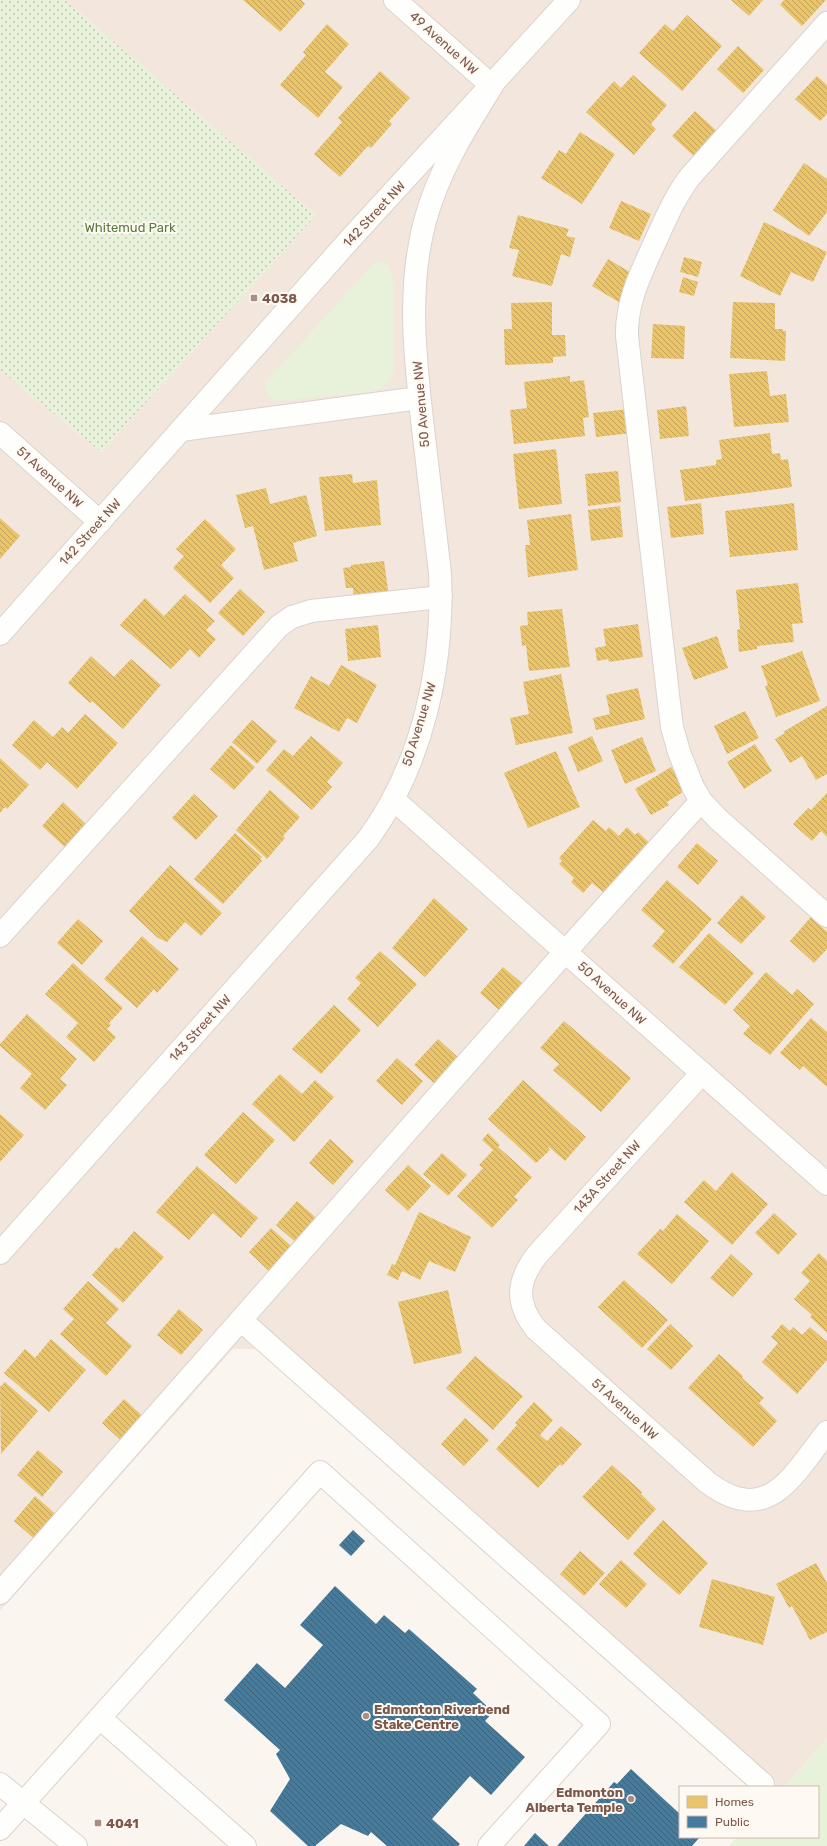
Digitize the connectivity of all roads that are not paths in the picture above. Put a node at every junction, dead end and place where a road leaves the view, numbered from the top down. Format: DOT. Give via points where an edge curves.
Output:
graph roads {
  1 [pos="395,0"];
  2 [pos="569,0"];
  3 [pos="827,23"];
  4 [pos="492,86"];
  5 [pos="419,398"];
  6 [pos="180,430"];
  7 [pos="0,433"];
  8 [pos="100,522"];
  9 [pos="441,597"];
  10 [pos="0,634"];
  11 [pos="393,799"];
  12 [pos="701,801"];
  13 [pos="827,916"];
  14 [pos="0,936"];
  15 [pos="565,952"];
  16 [pos="702,1073"];
  17 [pos="827,1184"];
  18 [pos="0,1253"];
  19 [pos="521,1287"];
  20 [pos="242,1321"];
  21 [pos="827,1432"];
  22 [pos="0,1593"];
  23 [pos="100,1718"];
  24 [pos="0,1784"];
  25 [pos="763,1784"];
  26 [pos="23,1804"];
  27 [pos="0,1829"];
  28 [pos="76,1846"];
  29 [pos="245,1846"];
  30 [pos="489,1846"];
  1 -- 4 [label="street, 49 Avenue NW"];
  2 -- 4 [label="street, 142 Street NW"];
  3 -- 12 [label="street" via="689,178 676,197 641,273 626,321 672,727 685,769"];
  4 -- 5 [label="street, 50 Avenue NW" via="442,173 425,220 418,256 415,296"];
  4 -- 6 [label="street, 142 Street NW" via="352,237"];
  5 -- 6 [label="street"];
  5 -- 9 [label="street, 50 Avenue NW"];
  6 -- 8 [label="street, 142 Street NW"];
  7 -- 8 [label="street, 51 Avenue NW"];
  8 -- 10 [label="street, 142 Street NW"];
  9 -- 11 [label="street, 50 Avenue NW" via="436,670 431,692 417,740"];
  9 -- 14 [label="street" via="311,611 292,617 279,626"];
  11 -- 15 [label="street, 50 Avenue NW"];
  11 -- 18 [label="street, 143 Street NW" via="382,820 353,857"];
  12 -- 13 [label="street"];
  12 -- 15 [label="street"];
  15 -- 16 [label="street, 50 Avenue NW"];
  15 -- 20 [label="street"];
  16 -- 17 [label="street, 50 Avenue NW"];
  16 -- 19 [label="street, 143A Street NW" via="537,1255 525,1274"];
  19 -- 21 [label="street, 51 Avenue NW" via="523,1310 528,1320 542,1335 707,1482 732,1497 746,1501 759,1500 775,1493 785,1485"];
  20 -- 22 [label="street"];
  20 -- 25 [label="street"];
  23 -- 26 [label="street"];
  23 -- 29 [label="street"];
  23 -- 30 [label="street" via="320,1472 599,1724"];
  24 -- 26 [label="street"];
  26 -- 27 [label="street"];
  26 -- 28 [label="street"];
}
